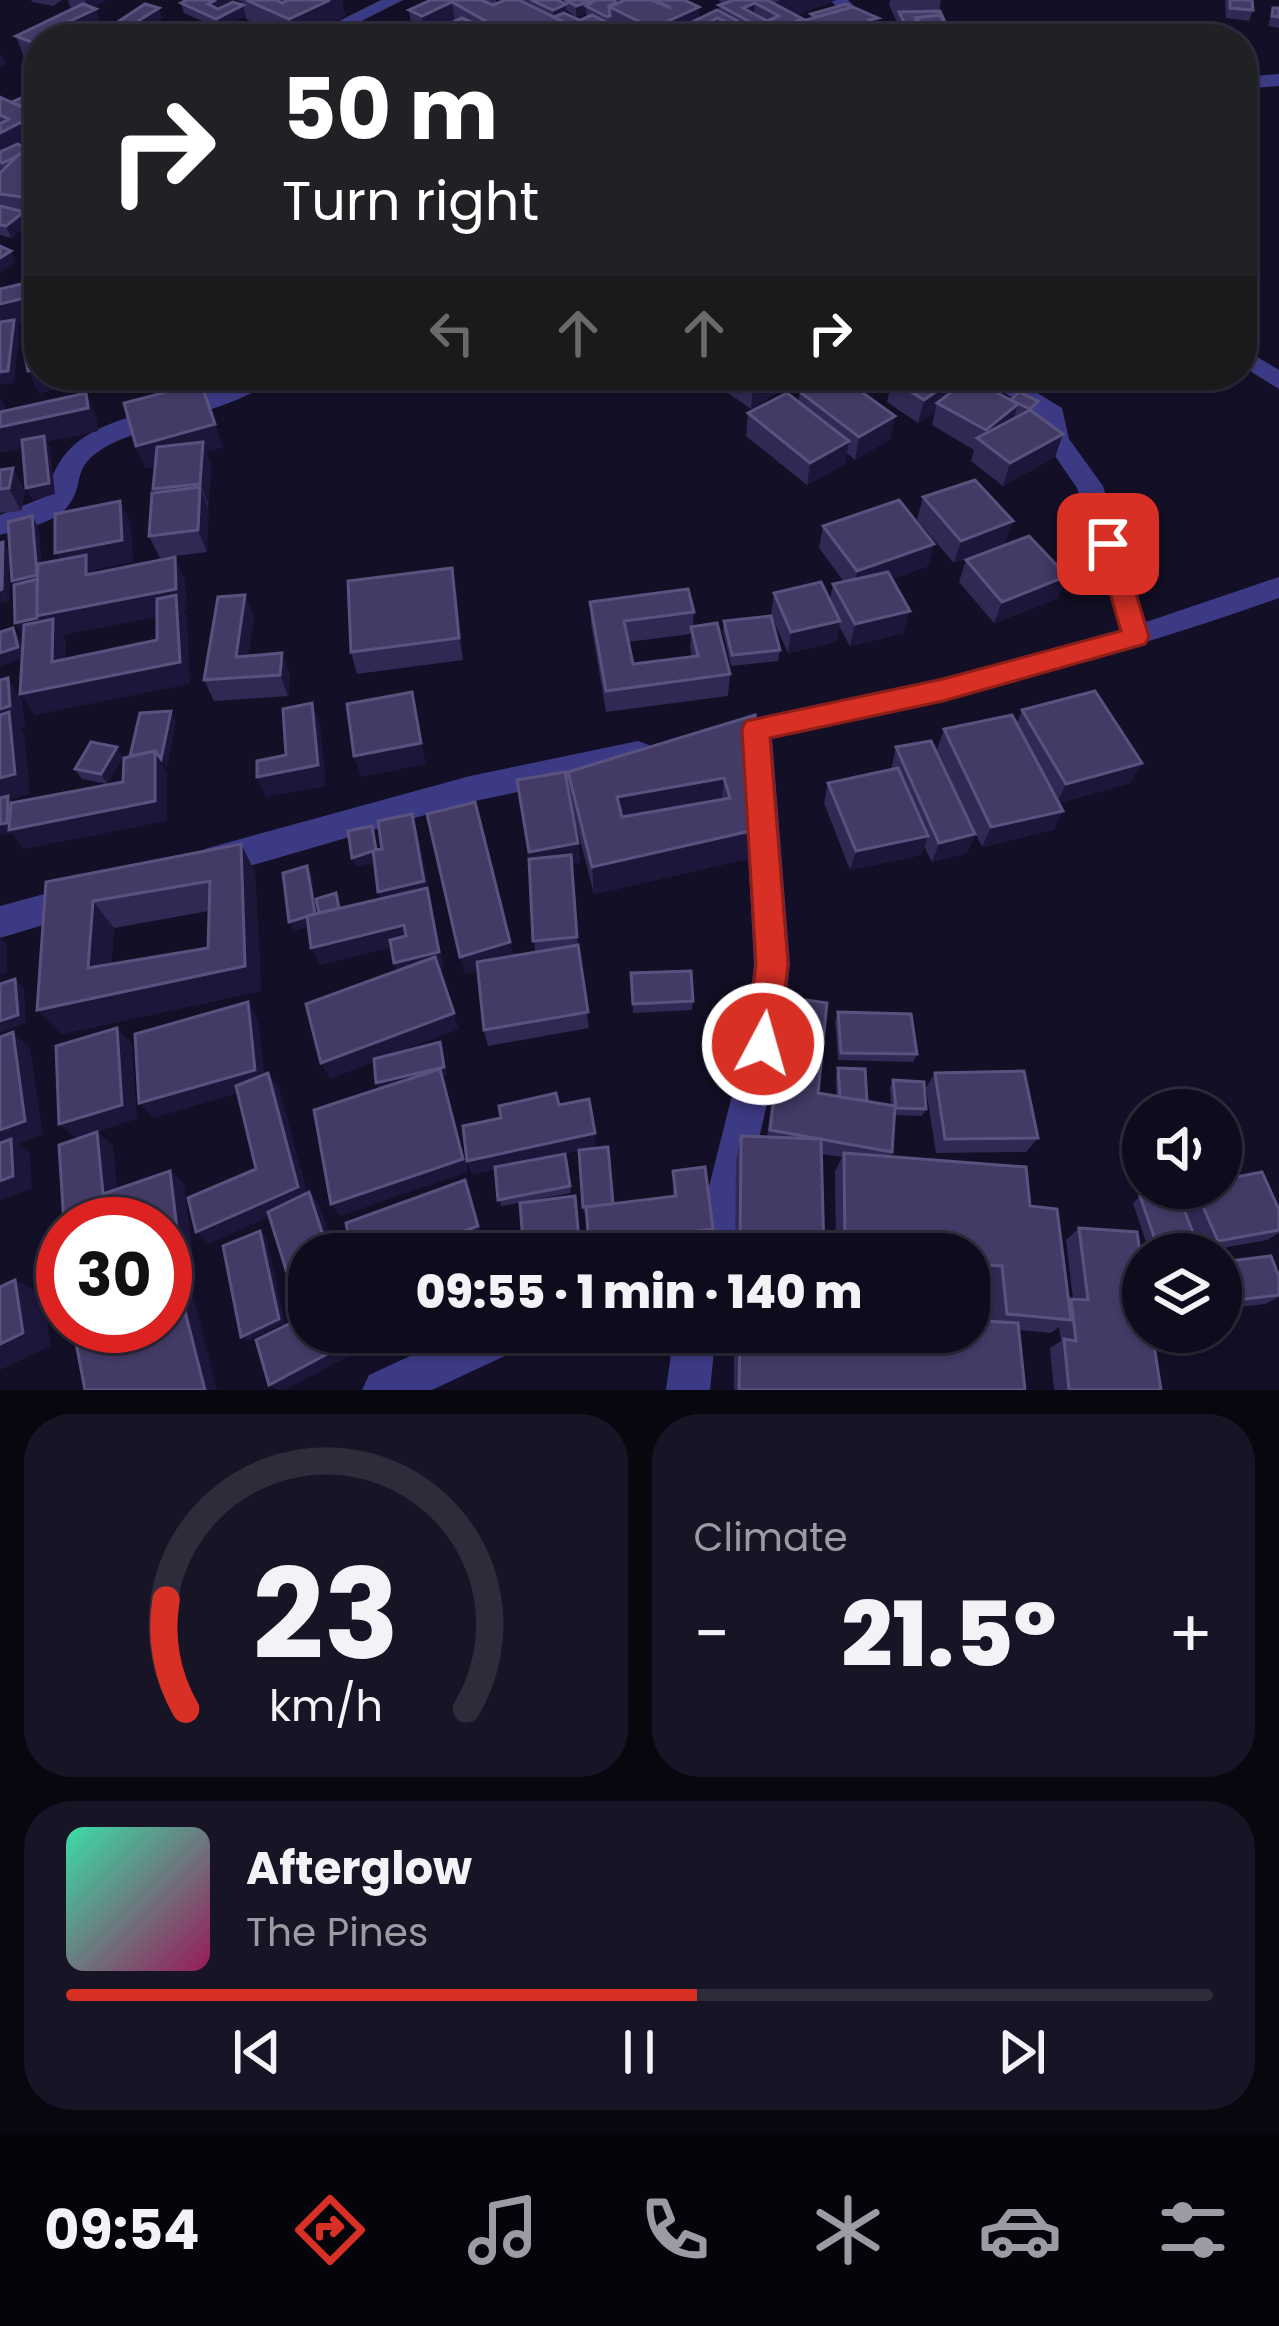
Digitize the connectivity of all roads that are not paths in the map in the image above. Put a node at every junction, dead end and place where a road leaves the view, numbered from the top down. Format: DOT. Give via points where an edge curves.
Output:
graph roads {
  1 [pos="395,0"];
  2 [pos="838,0"];
  3 [pos="344,24"];
  4 [pos="863,24"];
  5 [pos="231,390"];
  6 [pos="1015,390"];
  7 [pos="0,526"];
  8 [pos="1279,587"];
  9 [pos="1136,637"];
  10 [pos="756,729"];
  11 [pos="179,872"];
  12 [pos="112,890"];
  13 [pos="0,922"];
  14 [pos="717,1233"];
  15 [pos="464,1353"];
  16 [pos="692,1353"];
  17 [pos="384,1390"];
  18 [pos="688,1390"];
  1 -- 3 [label="street"];
  2 -- 4 [label="street"];
  5 -- 7 [label="street" via="89,445 65,469 59,500"];
  6 -- 9 [label="street" via="1054,414 1057,440 1090,486"];
  8 -- 9 [label="street"];
  9 -- 10 [label="street" via="943,690"];
  10 -- 11 [label="street" via="470,789"];
  10 -- 14 [label="street" via="772,964 763,1044"];
  12 -- 13 [label="street"];
  15 -- 17 [label="street"];
  16 -- 18 [label="street"];
}
